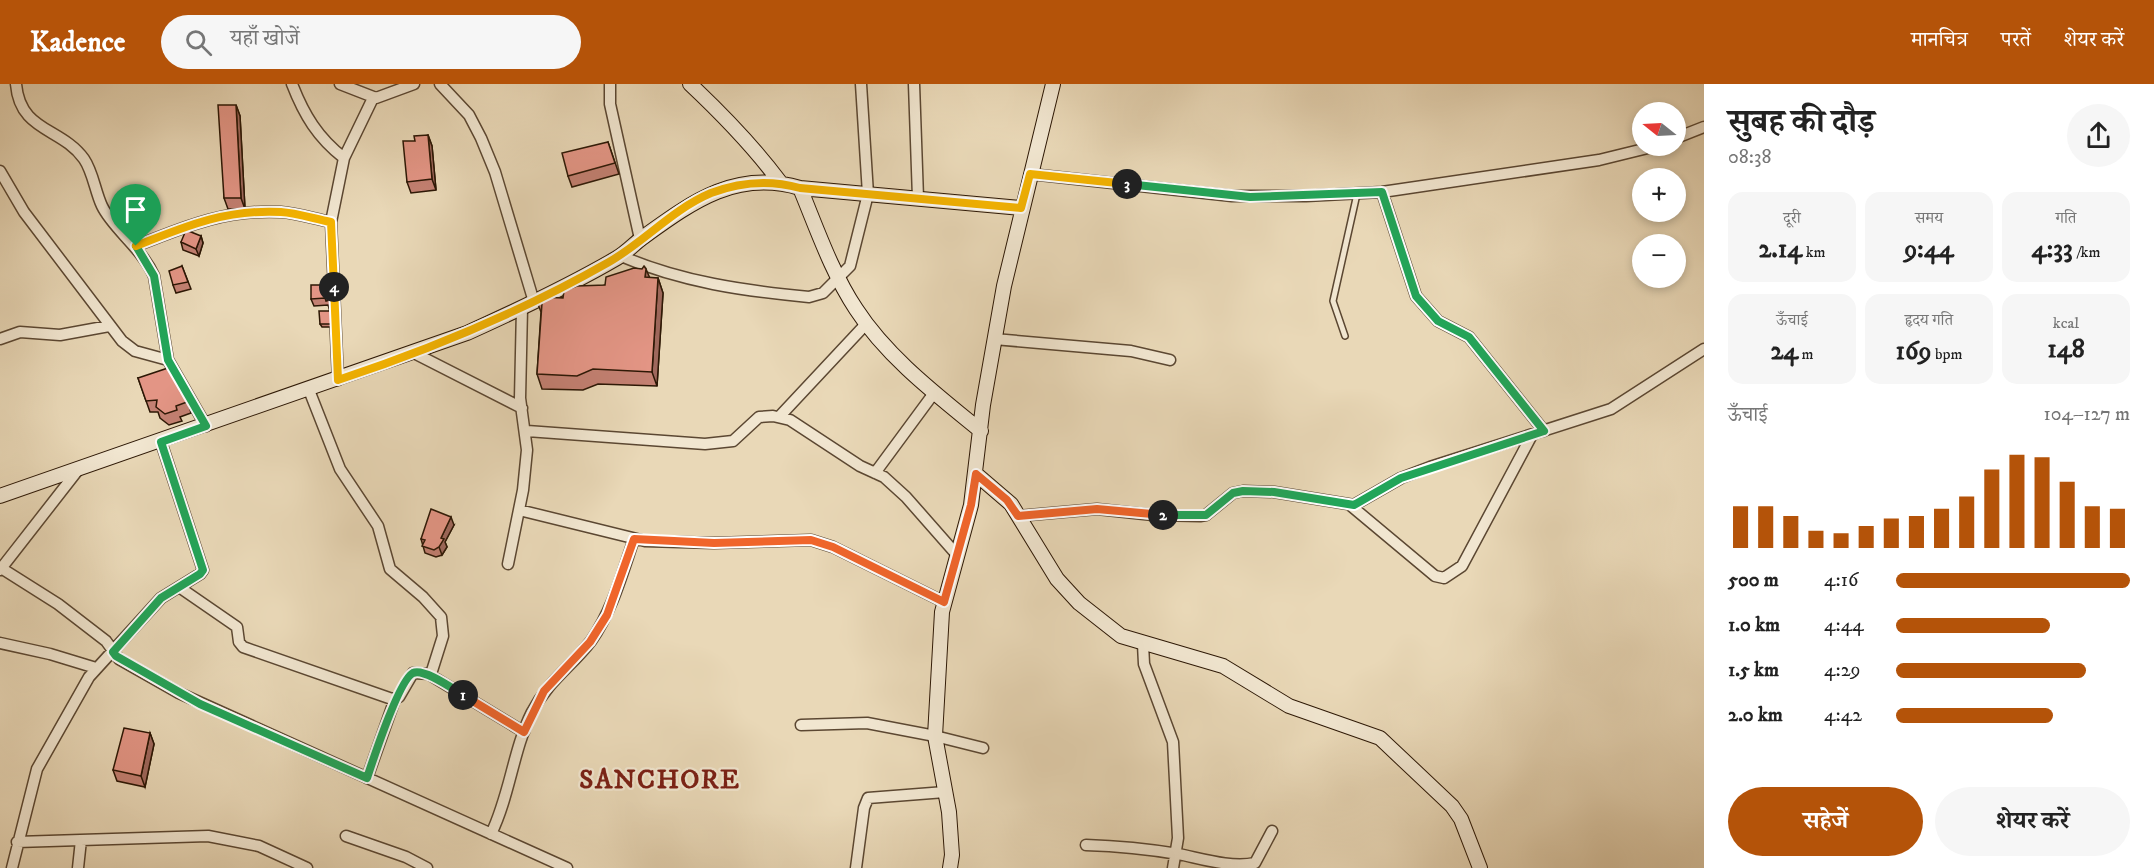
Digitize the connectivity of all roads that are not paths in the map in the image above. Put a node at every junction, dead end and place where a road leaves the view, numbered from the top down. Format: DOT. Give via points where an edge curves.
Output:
graph roads {
  1 [pos="16,84"];
  2 [pos="292,84"];
  3 [pos="340,84"];
  4 [pos="414,84"];
  5 [pos="440,84"];
  6 [pos="610,84"];
  7 [pos="690,84"];
  8 [pos="861,84"];
  9 [pos="914,84"];
  10 [pos="1053,84"];
  11 [pos="373,98"];
  12 [pos="1704,128"];
  13 [pos="1686,134"];
  14 [pos="1632,152"];
  15 [pos="344,158"];
  16 [pos="0,171"];
  17 [pos="1030,174"];
  18 [pos="780,182"];
  19 [pos="800,188"];
  20 [pos="1382,192"];
  21 [pos="868,194"];
  22 [pos="1357,194"];
  23 [pos="918,198"];
  24 [pos="1021,208"];
  25 [pos="331,222"];
  26 [pos="640,239"];
  27 [pos="136,246"];
  28 [pos="621,256"];
  29 [pos="839,279"];
  30 [pos="528,305"];
  31 [pos="866,324"];
  32 [pos="109,326"];
  33 [pos="1345,336"];
  34 [pos="0,339"];
  35 [pos="994,339"];
  36 [pos="1704,349"];
  37 [pos="414,353"];
  38 [pos="168,360"];
  39 [pos="1170,360"];
  40 [pos="338,380"];
  41 [pos="309,390"];
  42 [pos="934,393"];
  43 [pos="522,408"];
  44 [pos="779,417"];
  45 [pos="206,426"];
  46 [pos="527,431"];
  47 [pos="981,431"];
  48 [pos="1544,431"];
  49 [pos="1532,435"];
  50 [pos="161,442"];
  51 [pos="78,470"];
  52 [pos="875,473"];
  53 [pos="976,474"];
  54 [pos="0,496"];
  55 [pos="1350,505"];
  56 [pos="519,510"];
  57 [pos="1018,516"];
  58 [pos="634,539"];
  59 [pos="957,555"];
  60 [pos="508,564"];
  61 [pos="1,569"];
  62 [pos="179,587"];
  63 [pos="944,602"];
  64 [pos="0,643"];
  65 [pos="1143,644"];
  66 [pos="113,652"];
  67 [pos="96,668"];
  68 [pos="430,675"];
  69 [pos="395,699"];
  70 [pos="801,725"];
  71 [pos="524,732"];
  72 [pos="935,736"];
  73 [pos="983,748"];
  74 [pos="367,778"];
  75 [pos="945,792"];
  76 [pos="1272,831"];
  77 [pos="491,834"];
  78 [pos="346,836"];
  79 [pos="81,840"];
  80 [pos="17,842"];
  81 [pos="1086,845"];
  82 [pos="1176,854"];
  83 [pos="0,866"];
  84 [pos="12,867"];
  85 [pos="78,868"];
  86 [pos="307,868"];
  87 [pos="427,868"];
  88 [pos="567,868"];
  89 [pos="856,868"];
  90 [pos="950,868"];
  91 [pos="1173,868"];
  92 [pos="1480,868"];
  1 -- 27 [label="street" via="25,113 84,159 104,208"];
  2 -- 15 [label="street" via="316,131"];
  3 -- 11 [label="street"];
  4 -- 11 [label="street"];
  5 -- 30 [label="street" via="469,115 481,138"];
  6 -- 26 [label="street" via="609,104"];
  7 -- 18 [label="street" via="733,125"];
  8 -- 21 [label="street"];
  9 -- 23 [label="street"];
  10 -- 17 [label="street"];
  11 -- 15 [label="street"];
  12 -- 13 [label="street"];
  14 -- 20 [label="street"];
  15 -- 25 [label="street"];
  16 -- 32 [label="street" via="24,213"];
  17 -- 22 [label="street" via="1250,197"];
  17 -- 24 [label="street"];
  18 -- 19 [label="street"];
  18 -- 26 [label="street" via="737,185 709,194"];
  19 -- 21 [label="street"];
  19 -- 29 [label="street"];
  20 -- 22 [label="street"];
  20 -- 48 [label="street" via="1416,296 1438,321 1469,337"];
  21 -- 23 [label="street"];
  21 -- 29 [label="street" via="852,262"];
  22 -- 33 [label="lane" via="1333,301"];
  23 -- 24 [label="street"];
  24 -- 35 [label="street"];
  25 -- 27 [label="street" via="280,212 226,214"];
  25 -- 40 [label="street"];
  26 -- 28 [label="street"];
  27 -- 38 [label="street" via="154,276"];
  28 -- 29 [label="street" via="707,283 806,297 818,296"];
  28 -- 30 [label="street"];
  29 -- 31 [label="street"];
  30 -- 37 [label="street"];
  30 -- 43 [label="street"];
  31 -- 42 [label="street"];
  31 -- 44 [label="street"];
  32 -- 34 [label="street" via="60,335 20,332"];
  32 -- 38 [label="street" via="135,351"];
  35 -- 39 [label="street" via="1131,351"];
  35 -- 47 [label="street"];
  36 -- 48 [label="street" via="1611,409"];
  37 -- 40 [label="street"];
  37 -- 43 [label="street"];
  38 -- 45 [label="street"];
  40 -- 41 [label="street"];
  41 -- 45 [label="street"];
  41 -- 68 [label="street" via="340,469 378,526 390,569 441,617 443,636"];
  42 -- 47 [label="street"];
  42 -- 52 [label="street"];
  43 -- 46 [label="street"];
  44 -- 46 [label="street" via="759,417 733,441 705,444"];
  44 -- 52 [label="street" via="796,423"];
  45 -- 50 [label="street"];
  46 -- 56 [label="street"];
  47 -- 53 [label="street"];
  48 -- 49 [label="street"];
  49 -- 55 [label="street" via="1411,475"];
  49 -- 55 [label="street" via="1462,566 1444,578 1435,576"];
  50 -- 51 [label="street"];
  50 -- 62 [label="street" via="203,570"];
  51 -- 54 [label="street"];
  51 -- 61 [label="street"];
  52 -- 59 [label="street" via="906,497"];
  53 -- 57 [label="street" via="1007,500"];
  53 -- 59 [label="street"];
  55 -- 57 [label="street" via="1274,492 1243,491 1233,493 1200,516 1097,509"];
  56 -- 58 [label="street"];
  56 -- 60 [label="street"];
  57 -- 65 [label="street" via="1050,570 1072,596 1121,636"];
  58 -- 63 [label="street" via="714,543 811,540"];
  58 -- 71 [label="street" via="607,615 590,642 544,691"];
  59 -- 63 [label="street"];
  61 -- 66 [label="street" via="58,604 106,641"];
  62 -- 66 [label="street" via="157,602"];
  62 -- 69 [label="street" via="237,627 243,646"];
  63 -- 72 [label="street"];
  64 -- 67 [label="street"];
  65 -- 82 [label="street" via="1144,664 1173,742"];
  65 -- 92 [label="street" via="1222,666 1289,706 1385,741 1452,806"];
  66 -- 67 [label="street"];
  66 -- 74 [label="street" via="125,664 186,697"];
  67 -- 80 [label="street" via="37,769"];
  68 -- 69 [label="street" via="411,675"];
  68 -- 71 [label="street"];
  69 -- 74 [label="street"];
  70 -- 72 [label="street" via="860,723"];
  71 -- 77 [label="street"];
  72 -- 73 [label="street"];
  72 -- 75 [label="street"];
  74 -- 77 [label="street"];
  75 -- 89 [label="street" via="868,798"];
  75 -- 90 [label="street" via="952,833"];
  76 -- 82 [label="street" via="1255,863 1242,867"];
  77 -- 88 [label="street"];
  78 -- 87 [label="street"];
  79 -- 80 [label="street"];
  79 -- 85 [label="street"];
  79 -- 86 [label="street" via="208,836 259,846"];
  80 -- 84 [label="street"];
  81 -- 82 [label="street"];
  82 -- 91 [label="street"];
  83 -- 84 [label="street"];
}
